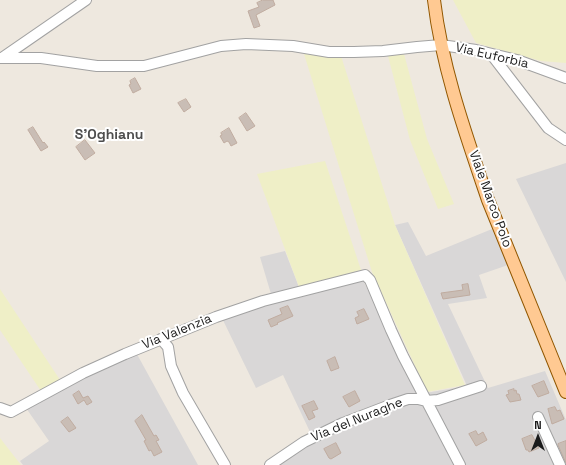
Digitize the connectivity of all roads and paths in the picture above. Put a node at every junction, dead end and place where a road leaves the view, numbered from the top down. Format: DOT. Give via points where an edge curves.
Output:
graph roads {
  1 [pos="86,0"];
  2 [pos="434,0"];
  3 [pos="441,45"];
  4 [pos="491,54"];
  5 [pos="1,58"];
  6 [pos="566,78"];
  7 [pos="566,140"];
  8 [pos="161,339"];
  9 [pos="481,386"];
  10 [pos="566,392"];
  11 [pos="426,401"];
  12 [pos="0,408"];
  13 [pos="538,417"];
  14 [pos="225,465"];
  15 [pos="270,465"];
  16 [pos="460,465"];
  17 [pos="560,465"];
  1 -- 5 [label="street"];
  2 -- 3 [label="main road, Viale Marco Polo"];
  3 -- 4 [label="street, Via Euforbia"];
  3 -- 5 [label="street, Via Euforbia" via="383,51 329,52 293,46 246,44 221,46 144,66 97,66 41,58"];
  3 -- 10 [label="main road, Viale Marco Polo" via="488,200"];
  4 -- 6 [label="street, Via Euforbia" via="517,60"];
  4 -- 7 [label="street" via="548,128"];
  8 -- 11 [label="street, Via Valenzia" via="263,301 365,275 370,280"];
  8 -- 12 [label="street, Via Valenzia" via="83,373 11,412"];
  8 -- 14 [label="street" via="168,347 171,366 184,393"];
  9 -- 11 [label="street, Via del Nuraghe" via="438,400"];
  11 -- 15 [label="street, Via del Nuraghe" via="408,399 343,423 304,442"];
  11 -- 16 [label="street"];
  13 -- 17 [label="street"];
}
